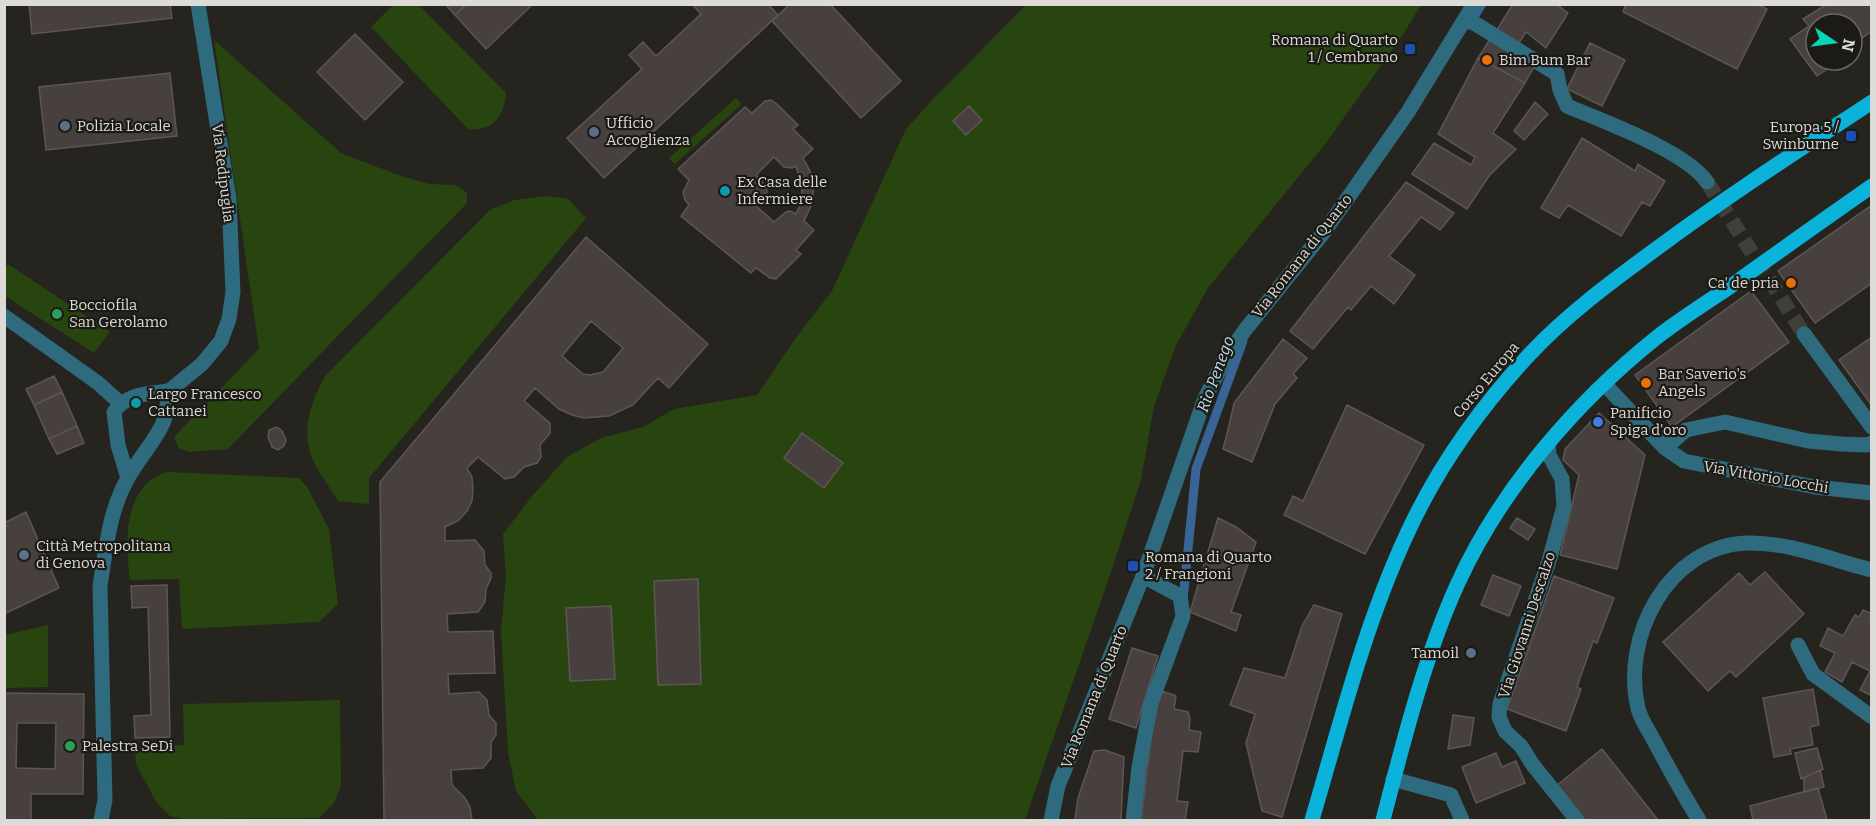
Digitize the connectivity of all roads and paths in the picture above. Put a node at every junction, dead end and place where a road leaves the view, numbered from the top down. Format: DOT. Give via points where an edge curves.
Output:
graph roads {
  1 [pos="198,4"];
  2 [pos="1470,11"];
  3 [pos="1872,102"];
  4 [pos="1704,178"];
  5 [pos="1872,186"];
  6 [pos="4,316"];
  7 [pos="1804,334"];
  8 [pos="1606,382"];
  9 [pos="169,391"];
  10 [pos="120,403"];
  11 [pos="1872,427"];
  12 [pos="1872,442"];
  13 [pos="1548,444"];
  14 [pos="1665,448"];
  15 [pos="128,478"];
  16 [pos="1872,493"];
  17 [pos="1872,570"];
  18 [pos="1143,576"];
  19 [pos="1798,645"];
  20 [pos="1872,717"];
  21 [pos="1394,779"];
  22 [pos="101,820"];
  23 [pos="1051,820"];
  24 [pos="1133,820"];
  25 [pos="1311,820"];
  26 [pos="1383,820"];
  27 [pos="1462,820"];
  28 [pos="1576,820"];
  29 [pos="1698,820"];
  1 -- 9 [label="street, Via Redipuglia" via="229,199 233,292 230,319 221,341 202,364"];
  2 -- 4 [label="street, Via Romana di Quarto" via="1557,74 1567,106 1634,134"];
  2 -- 18 [label="street, Via Romana di Quarto" via="1408,112 1331,223 1226,359 1205,398"];
  3 -- 25 [label="main road, Corso Europa" via="1711,208 1597,292 1529,355 1467,429 1420,508 1393,568 1355,673"];
  5 -- 8 [label="main road" via="1657,337"];
  6 -- 10 [label="street"];
  7 -- 11 [label="street"];
  8 -- 13 [label="main road"];
  8 -- 14 [label="street, Via Vittorio Locchi"];
  9 -- 10 [label="street" via="135,396"];
  9 -- 15 [label="street" via="164,421"];
  10 -- 15 [label="street" via="114,412 114,426"];
  12 -- 14 [label="street" via="1867,445 1808,441 1725,422 1686,430"];
  13 -- 21 [label="main road" via="1493,520 1459,581 1444,616"];
  13 -- 28 [label="street, Via Giovanni Descalzo" via="1549,455 1562,479 1564,506 1499,717"];
  14 -- 16 [label="street, Via Vittorio Locchi" via="1684,461 1704,466 1815,487"];
  15 -- 22 [label="street" via="111,518 100,586 105,800"];
  17 -- 29 [label="street" via="1788,547 1747,543 1701,556 1680,569 1660,592 1637,649 1638,710"];
  18 -- 23 [label="street, Via Romana di Quarto" via="1058,786"];
  18 -- 24 [label="street" via="1180,596 1183,616 1150,703"];
  19 -- 20 [label="street" via="1813,674"];
  21 -- 26 [label="main road"];
  21 -- 27 [label="street" via="1451,795"];
}
